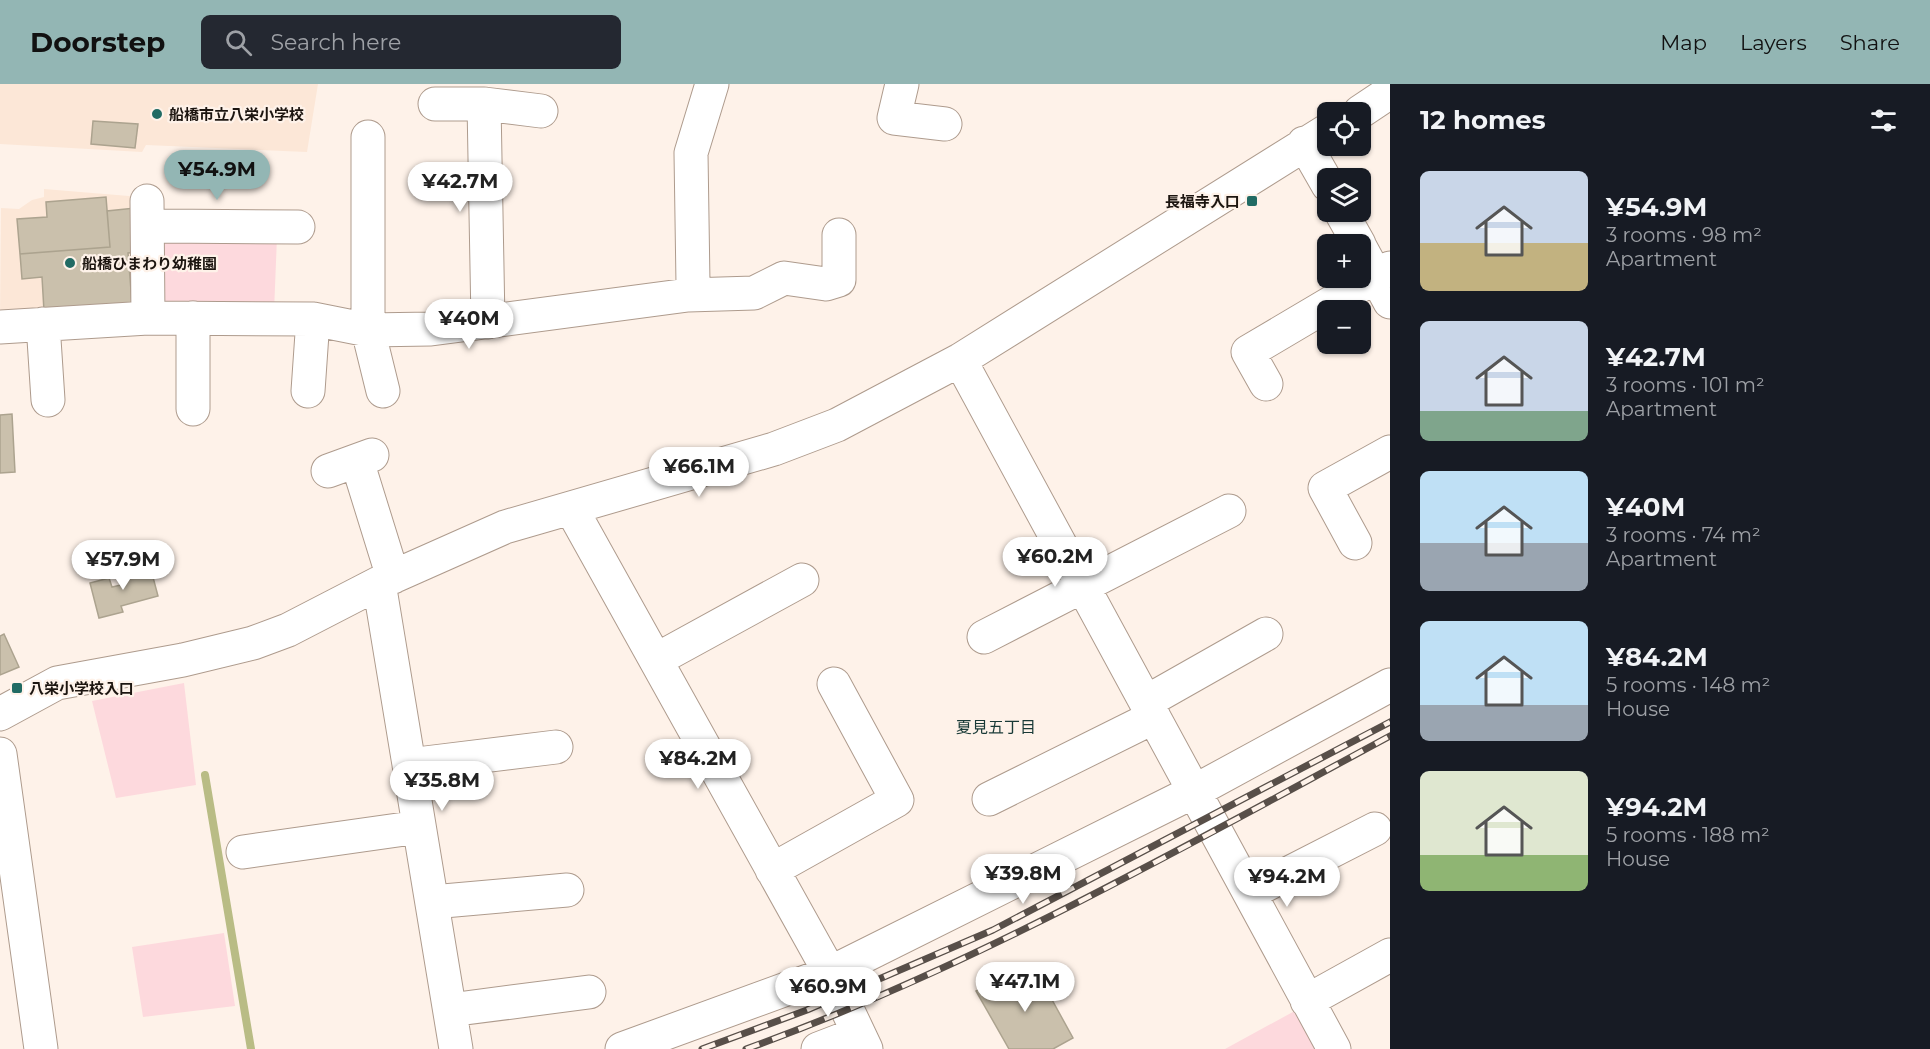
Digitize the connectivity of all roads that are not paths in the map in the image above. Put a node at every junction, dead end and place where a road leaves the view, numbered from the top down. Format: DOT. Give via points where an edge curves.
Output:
graph roads {
  1 [pos="712,84"];
  2 [pos="902,84"];
  3 [pos="1390,92"];
  4 [pos="435,104"];
  5 [pos="484,104"];
  6 [pos="1371,105"];
  7 [pos="541,111"];
  8 [pos="945,124"];
  9 [pos="368,137"];
  10 [pos="1316,137"];
  11 [pos="1324,168"];
  12 [pos="298,227"];
  13 [pos="839,235"];
  14 [pos="1371,262"];
  15 [pos="1385,282"];
  16 [pos="688,295"];
  17 [pos="148,318"];
  18 [pos="193,318"];
  19 [pos="313,319"];
  20 [pos="488,322"];
  21 [pos="43,324"];
  22 [pos="0,327"];
  23 [pos="368,330"];
  24 [pos="960,360"];
  25 [pos="1266,384"];
  26 [pos="308,391"];
  27 [pos="383,391"];
  28 [pos="48,400"];
  29 [pos="193,409"];
  30 [pos="1390,452"];
  31 [pos="352,462"];
  32 [pos="571,508"];
  33 [pos="1229,511"];
  34 [pos="1355,543"];
  35 [pos="386,580"];
  36 [pos="802,580"];
  37 [pos="1083,587"];
  38 [pos="1266,634"];
  39 [pos="984,637"];
  40 [pos="656,660"];
  41 [pos="834,684"];
  42 [pos="1390,686"];
  43 [pos="1150,709"];
  44 [pos="0,714"];
  45 [pos="556,747"];
  46 [pos="0,754"];
  47 [pos="409,765"];
  48 [pos="1195,791"];
  49 [pos="989,799"];
  50 [pos="419,827"];
  51 [pos="1375,829"];
  52 [pos="243,852"];
  53 [pos="772,870"];
  54 [pos="567,890"];
  55 [pos="1250,893"];
  56 [pos="432,902"];
  57 [pos="1390,955"];
  58 [pos="830,973"];
  59 [pos="589,992"];
  60 [pos="1307,1001"];
  61 [pos="450,1010"];
  62 [pos="861,1044"];
  63 [pos="41,1049"];
  64 [pos="456,1049"];
  65 [pos="622,1049"];
  66 [pos="818,1049"];
  67 [pos="1334,1049"];
  1 -- 16 [label="street" via="691,153 693,284"];
  2 -- 8 [label="street" via="894,118"];
  3 -- 6 [label="street"];
  4 -- 5 [label="street"];
  5 -- 7 [label="street"];
  5 -- 20 [label="street"];
  9 -- 23 [label="street"];
  10 -- 11 [label="street"];
  10 -- 24 [label="street"];
  12 -- 17 [label="street" via="159,226 147,216"];
  13 -- 16 [label="street" via="839,280 826,284 784,278 754,293"];
  14 -- 15 [label="street"];
  15 -- 25 [label="street" via="1248,352"];
  16 -- 20 [label="street"];
  17 -- 18 [label="street"];
  17 -- 21 [label="street"];
  18 -- 19 [label="street"];
  18 -- 29 [label="street"];
  19 -- 23 [label="street"];
  19 -- 26 [label="street"];
  20 -- 23 [label="street" via="431,329"];
  21 -- 22 [label="street"];
  21 -- 28 [label="street"];
  23 -- 27 [label="street"];
  24 -- 32 [label="street" via="808,437"];
  24 -- 37 [label="street"];
  30 -- 34 [label="street" via="1325,488"];
  31 -- 35 [label="street"];
  32 -- 35 [label="street" via="504,527"];
  32 -- 40 [label="street"];
  33 -- 37 [label="street"];
  35 -- 44 [label="street" via="288,630 253,643 57,683"];
  35 -- 47 [label="street"];
  36 -- 40 [label="street"];
  37 -- 39 [label="street"];
  37 -- 43 [label="street"];
  38 -- 43 [label="street"];
  40 -- 53 [label="street"];
  41 -- 53 [label="street" via="897,800"];
  42 -- 48 [label="street"];
  43 -- 48 [label="street"];
  43 -- 49 [label="street"];
  45 -- 47 [label="street"];
  46 -- 63 [label="street"];
  47 -- 50 [label="street"];
  48 -- 55 [label="street"];
  48 -- 58 [label="street"];
  50 -- 52 [label="street"];
  50 -- 56 [label="street"];
  51 -- 55 [label="street"];
  53 -- 58 [label="street"];
  54 -- 56 [label="street"];
  55 -- 60 [label="street"];
  56 -- 61 [label="street"];
  57 -- 60 [label="street"];
  58 -- 62 [label="street"];
  58 -- 65 [label="street"];
  59 -- 61 [label="street"];
  60 -- 67 [label="street"];
  61 -- 64 [label="street"];
  62 -- 66 [label="street"];
}
